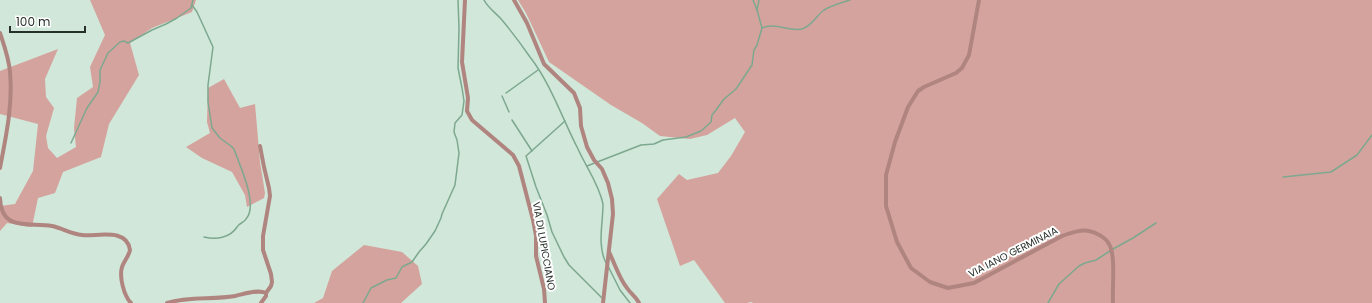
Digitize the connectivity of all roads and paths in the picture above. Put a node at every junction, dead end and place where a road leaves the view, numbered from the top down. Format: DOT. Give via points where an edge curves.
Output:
graph roads {
  1 [pos="465,0"];
  2 [pos="514,0"];
  3 [pos="980,0"];
  4 [pos="0,33"];
  5 [pos="260,146"];
  6 [pos="0,168"];
  7 [pos="0,198"];
  8 [pos="609,252"];
  9 [pos="266,293"];
  10 [pos="131,303"];
  11 [pos="167,303"];
  12 [pos="261,303"];
  13 [pos="545,303"];
  14 [pos="603,303"];
  15 [pos="639,303"];
  16 [pos="1113,303"];
  1 -- 13 [label="street, VIA DI LUPICCIANO" via="462,62 468,98 467,111 472,120 513,155 519,166 536,236 536,256"];
  2 -- 8 [label="street" via="527,22 544,64 574,93 580,108 581,126 587,147 602,169 612,199 614,214"];
  3 -- 16 [label="street, VIA IANO GERMINAIA" via="969,55 962,68 918,91 908,107 895,142 886,175 886,206 897,242 911,268 930,282 948,288 974,283 1062,236 1090,231 1104,238 1110,245 1113,261"];
  4 -- 6 [label="street" via="9,63 10,82 9,122"];
  5 -- 9 [label="street" via="270,188 263,236 272,282"];
  7 -- 10 [label="street" via="5,217 12,222 51,226 81,235 110,234 124,239 130,250 121,269 121,276"];
  8 -- 14 [label="street"];
  8 -- 15 [label="street" via="622,282"];
  9 -- 11 [label="street" via="188,298"];
  9 -- 12 [label="street"];
}
